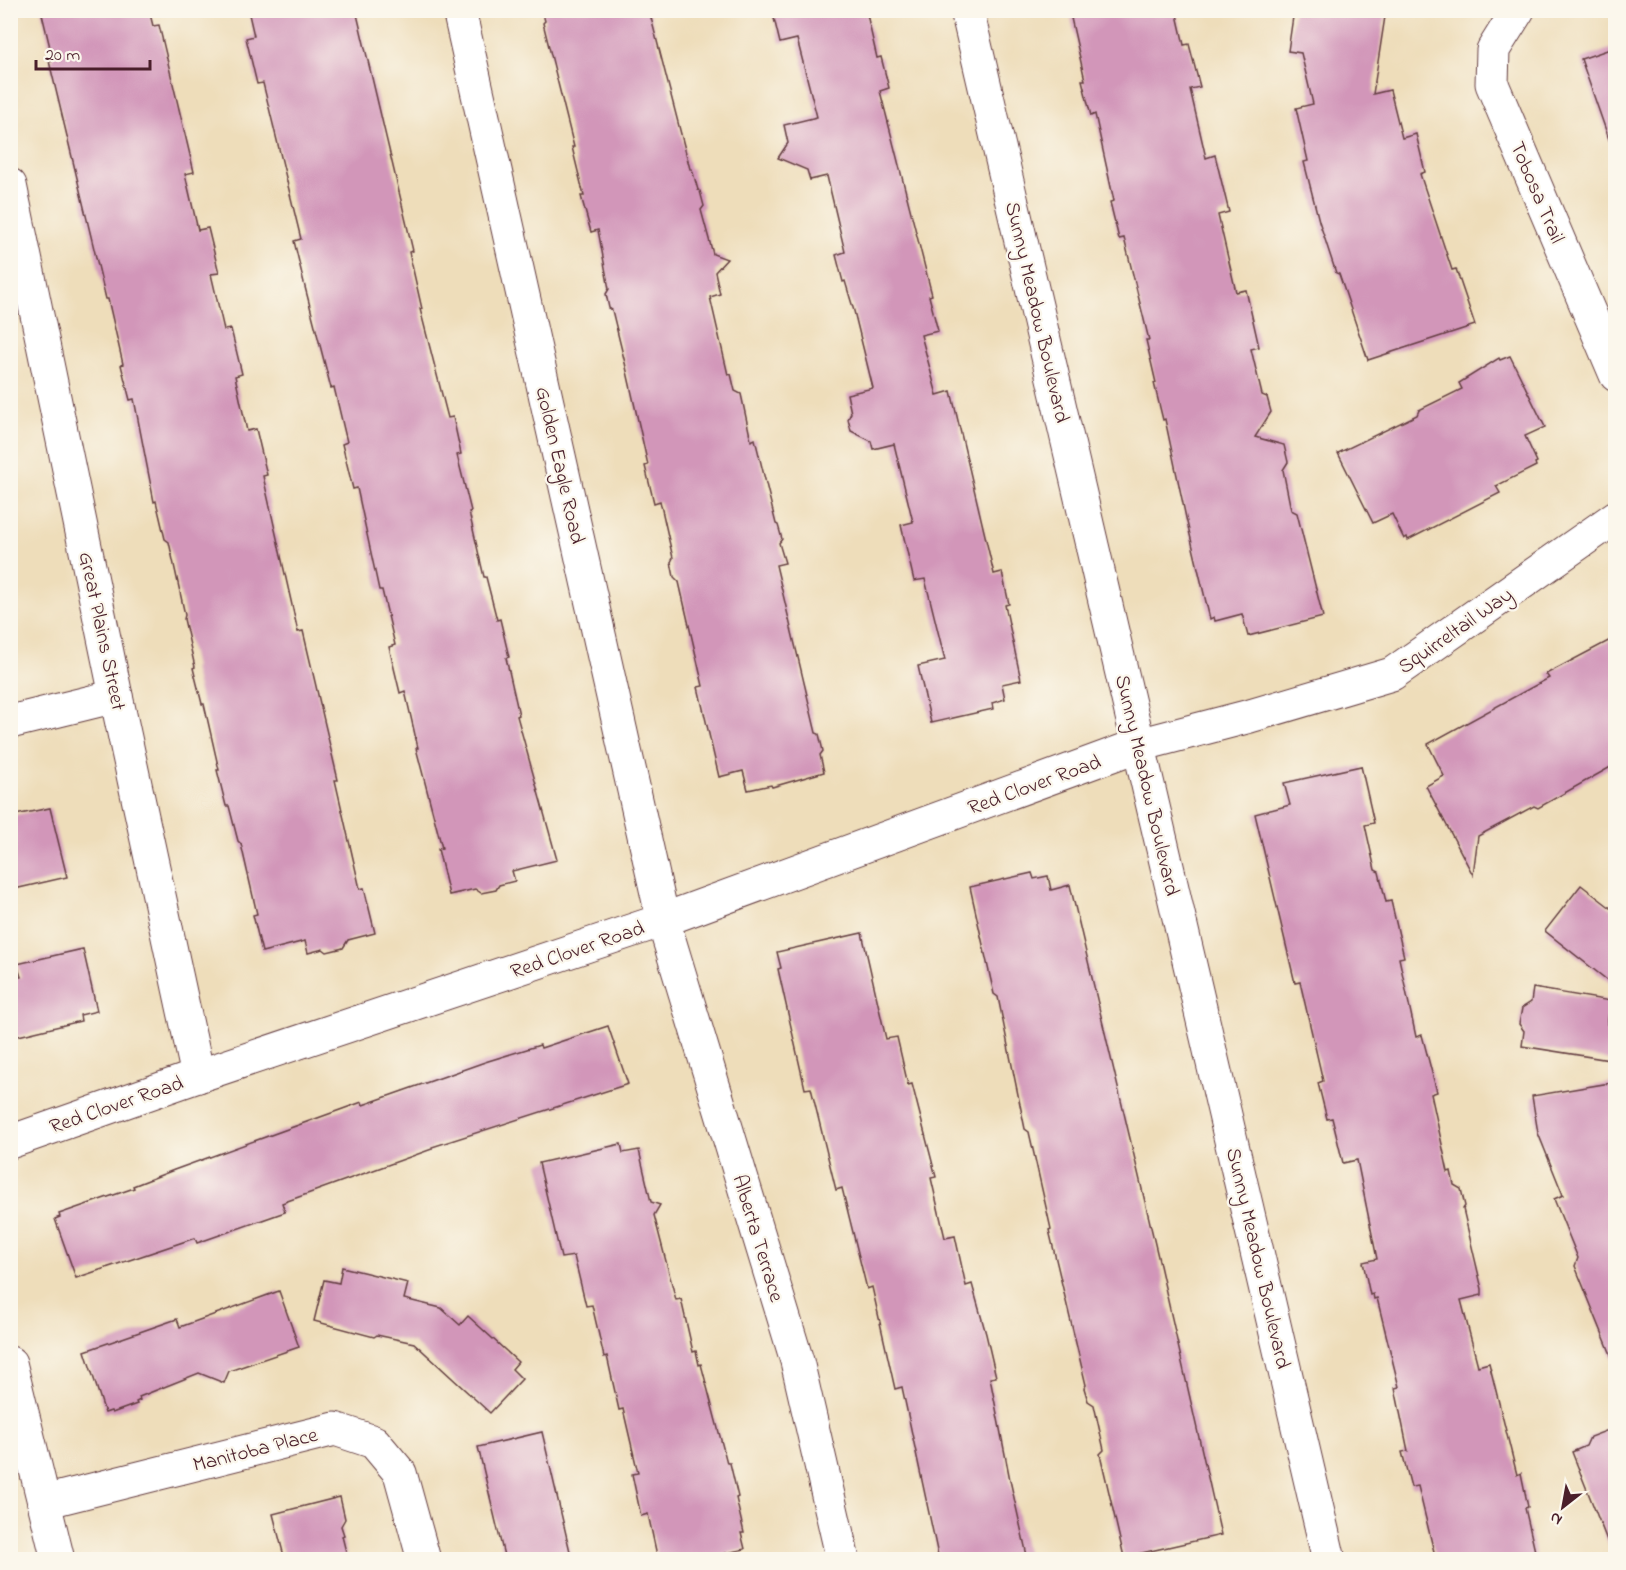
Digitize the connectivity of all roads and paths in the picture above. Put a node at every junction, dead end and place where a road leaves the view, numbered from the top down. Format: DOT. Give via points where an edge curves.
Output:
graph roads {
  1 [pos="459,10"];
  2 [pos="967,10"];
  3 [pos="1518,10"];
  4 [pos="10,185"];
  5 [pos="1616,375"];
  6 [pos="1616,517"];
  7 [pos="116,696"];
  8 [pos="10,722"];
  9 [pos="1139,745"];
  10 [pos="663,920"];
  11 [pos="198,1076"];
  12 [pos="10,1142"];
  13 [pos="10,1363"];
  14 [pos="44,1502"];
  15 [pos="58,1560"];
  16 [pos="424,1560"];
  17 [pos="843,1560"];
  18 [pos="1329,1560"];
  1 -- 10 [label="street, Golden Eagle Road"];
  2 -- 9 [label="street, Sunny Meadow Boulevard"];
  3 -- 5 [label="street, Tobosa Trail" via="1493,50 1492,84"];
  4 -- 7 [label="street, Great Plains Street"];
  6 -- 9 [label="street, Squirreltail Way" via="1392,674"];
  7 -- 8 [label="street"];
  7 -- 11 [label="street, Great Plains Street"];
  9 -- 10 [label="street, Red Clover Road"];
  9 -- 18 [label="street, Sunny Meadow Boulevard"];
  10 -- 11 [label="street, Red Clover Road"];
  10 -- 17 [label="street, Alberta Terrace" via="796,1361"];
  11 -- 12 [label="street, Red Clover Road"];
  13 -- 14 [label="street"];
  14 -- 15 [label="street"];
  14 -- 16 [label="street, Manitoba Place" via="335,1428 374,1442 400,1473"];
}
